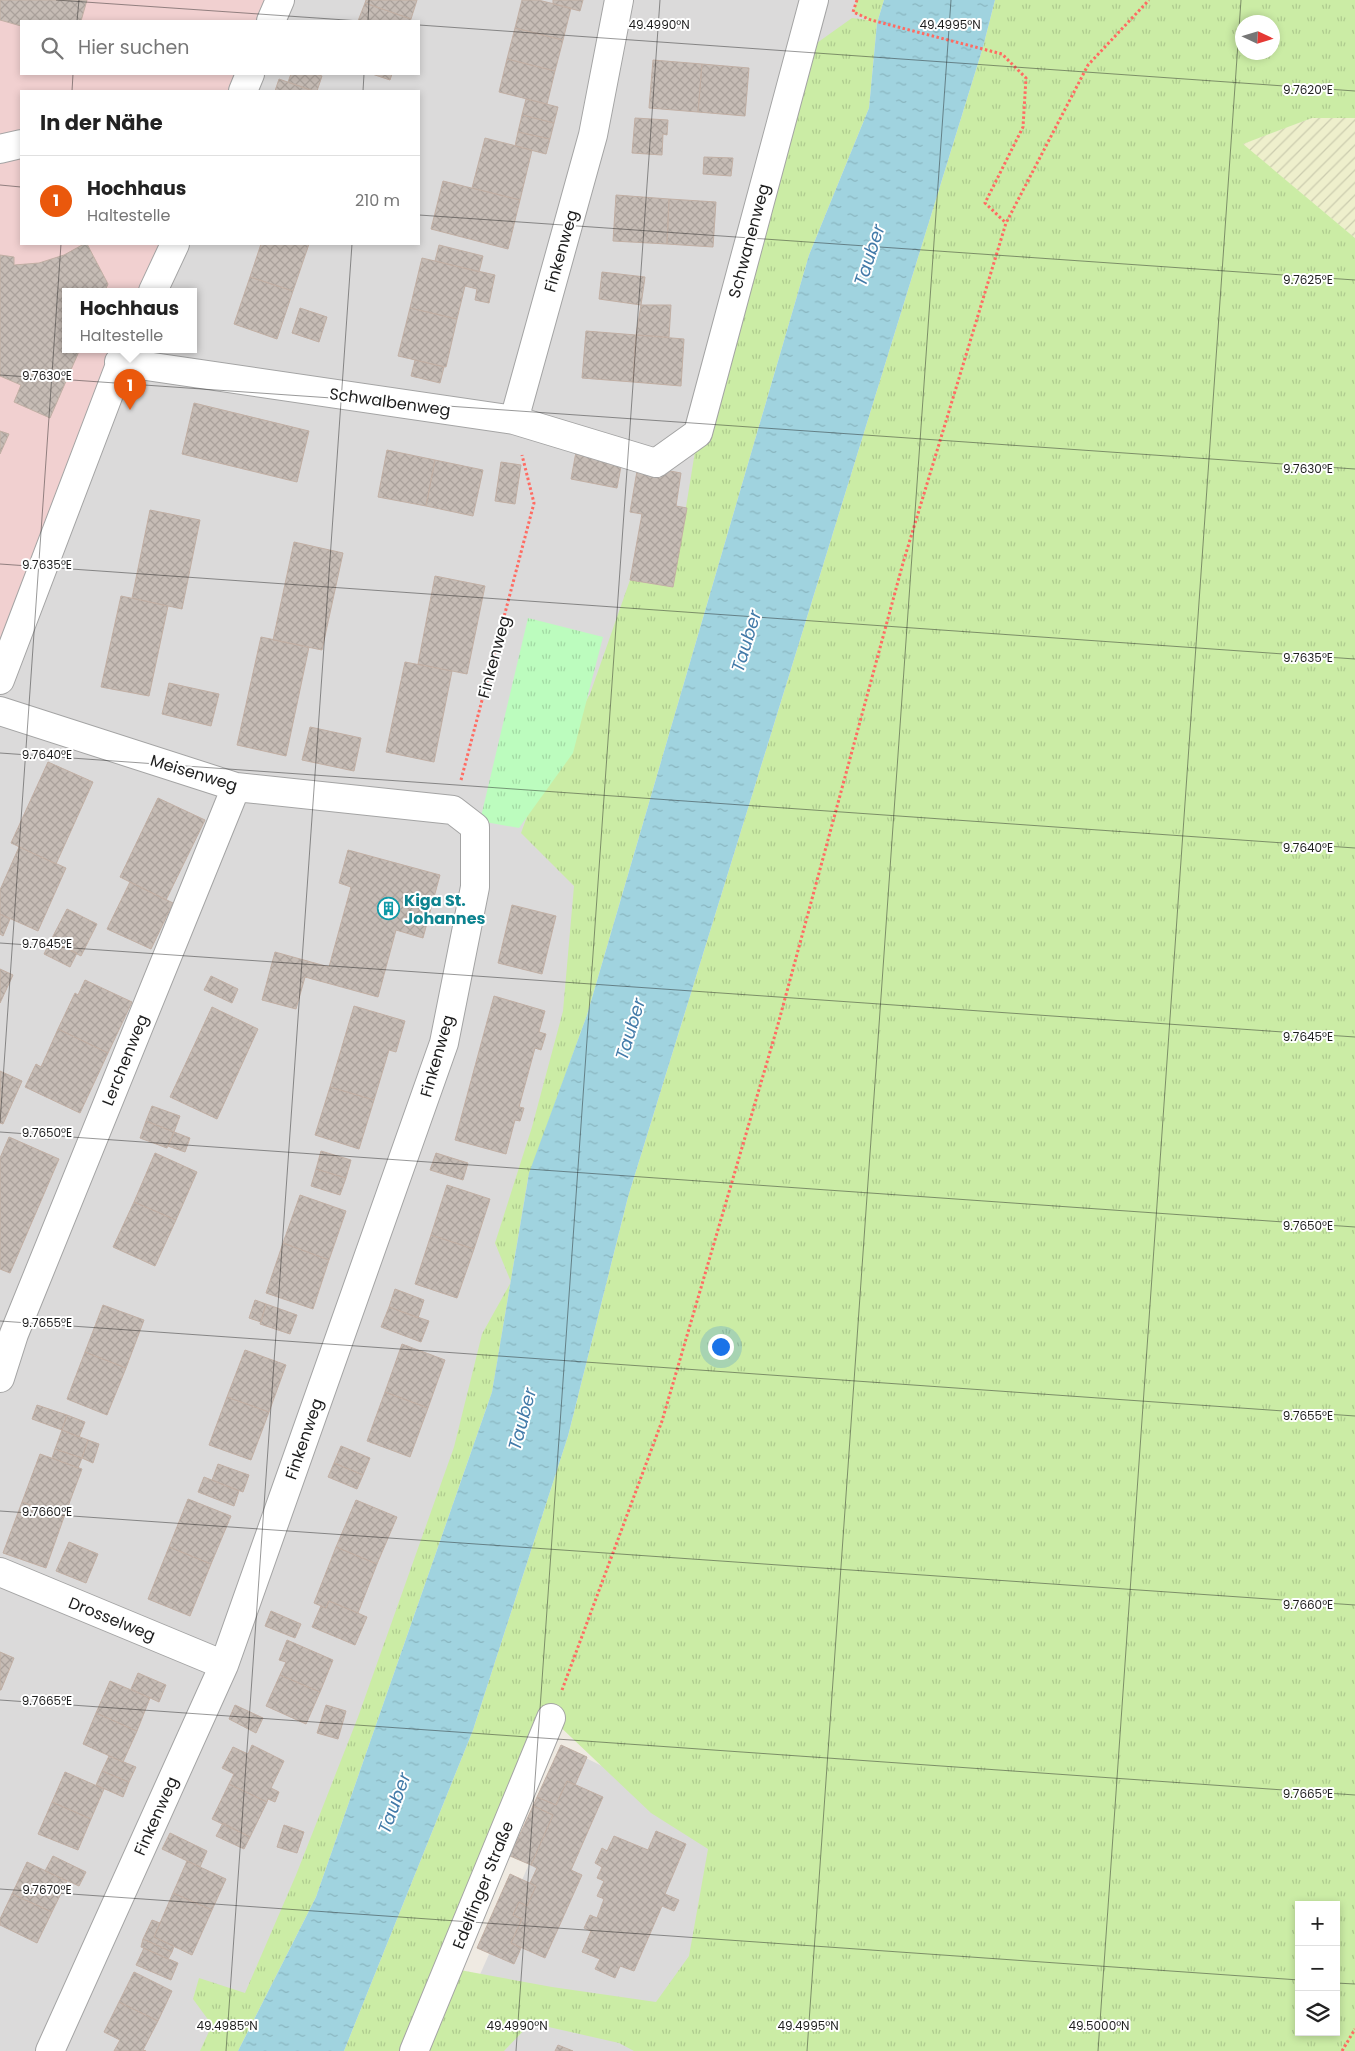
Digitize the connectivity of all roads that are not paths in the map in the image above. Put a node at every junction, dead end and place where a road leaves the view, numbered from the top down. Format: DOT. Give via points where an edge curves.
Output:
graph roads {
  1 [pos="280,0"];
  2 [pos="620,0"];
  3 [pos="814,0"];
  4 [pos="271,20"];
  5 [pos="250,75"];
  6 [pos="243,90"];
  7 [pos="20,144"];
  8 [pos="0,149"];
  9 [pos="175,245"];
  10 [pos="154,288"];
  11 [pos="123,356"];
  12 [pos="514,420"];
  13 [pos="656,463"];
  14 [pos="0,680"];
  15 [pos="0,711"];
  16 [pos="236,787"];
  17 [pos="453,810"];
  18 [pos="7,1331"];
  19 [pos="0,1378"];
  20 [pos="0,1572"];
  21 [pos="224,1665"];
  22 [pos="551,1718"];
  23 [pos="50,2051"];
  24 [pos="414,2051"];
  1 -- 4 [label="street"];
  2 -- 12 [label="street, Finkenweg" via="593,135"];
  3 -- 13 [label="street, Schwanenweg" via="698,433"];
  5 -- 6 [label="street"];
  7 -- 8 [label="street"];
  9 -- 10 [label="street"];
  11 -- 12 [label="street, Schwalbenweg"];
  11 -- 14 [label="street"];
  12 -- 13 [label="street, Schwalbenweg"];
  15 -- 16 [label="street, Meisenweg"];
  16 -- 17 [label="street, Meisenweg"];
  16 -- 18 [label="street, Lerchenweg"];
  17 -- 21 [label="street, Finkenweg" via="475,827 475,887 444,1043"];
  18 -- 19 [label="street, Lerchenweg"];
  20 -- 21 [label="street, Drosselweg"];
  21 -- 23 [label="street, Finkenweg"];
  22 -- 24 [label="street, Edelfinger Straße"];
}
